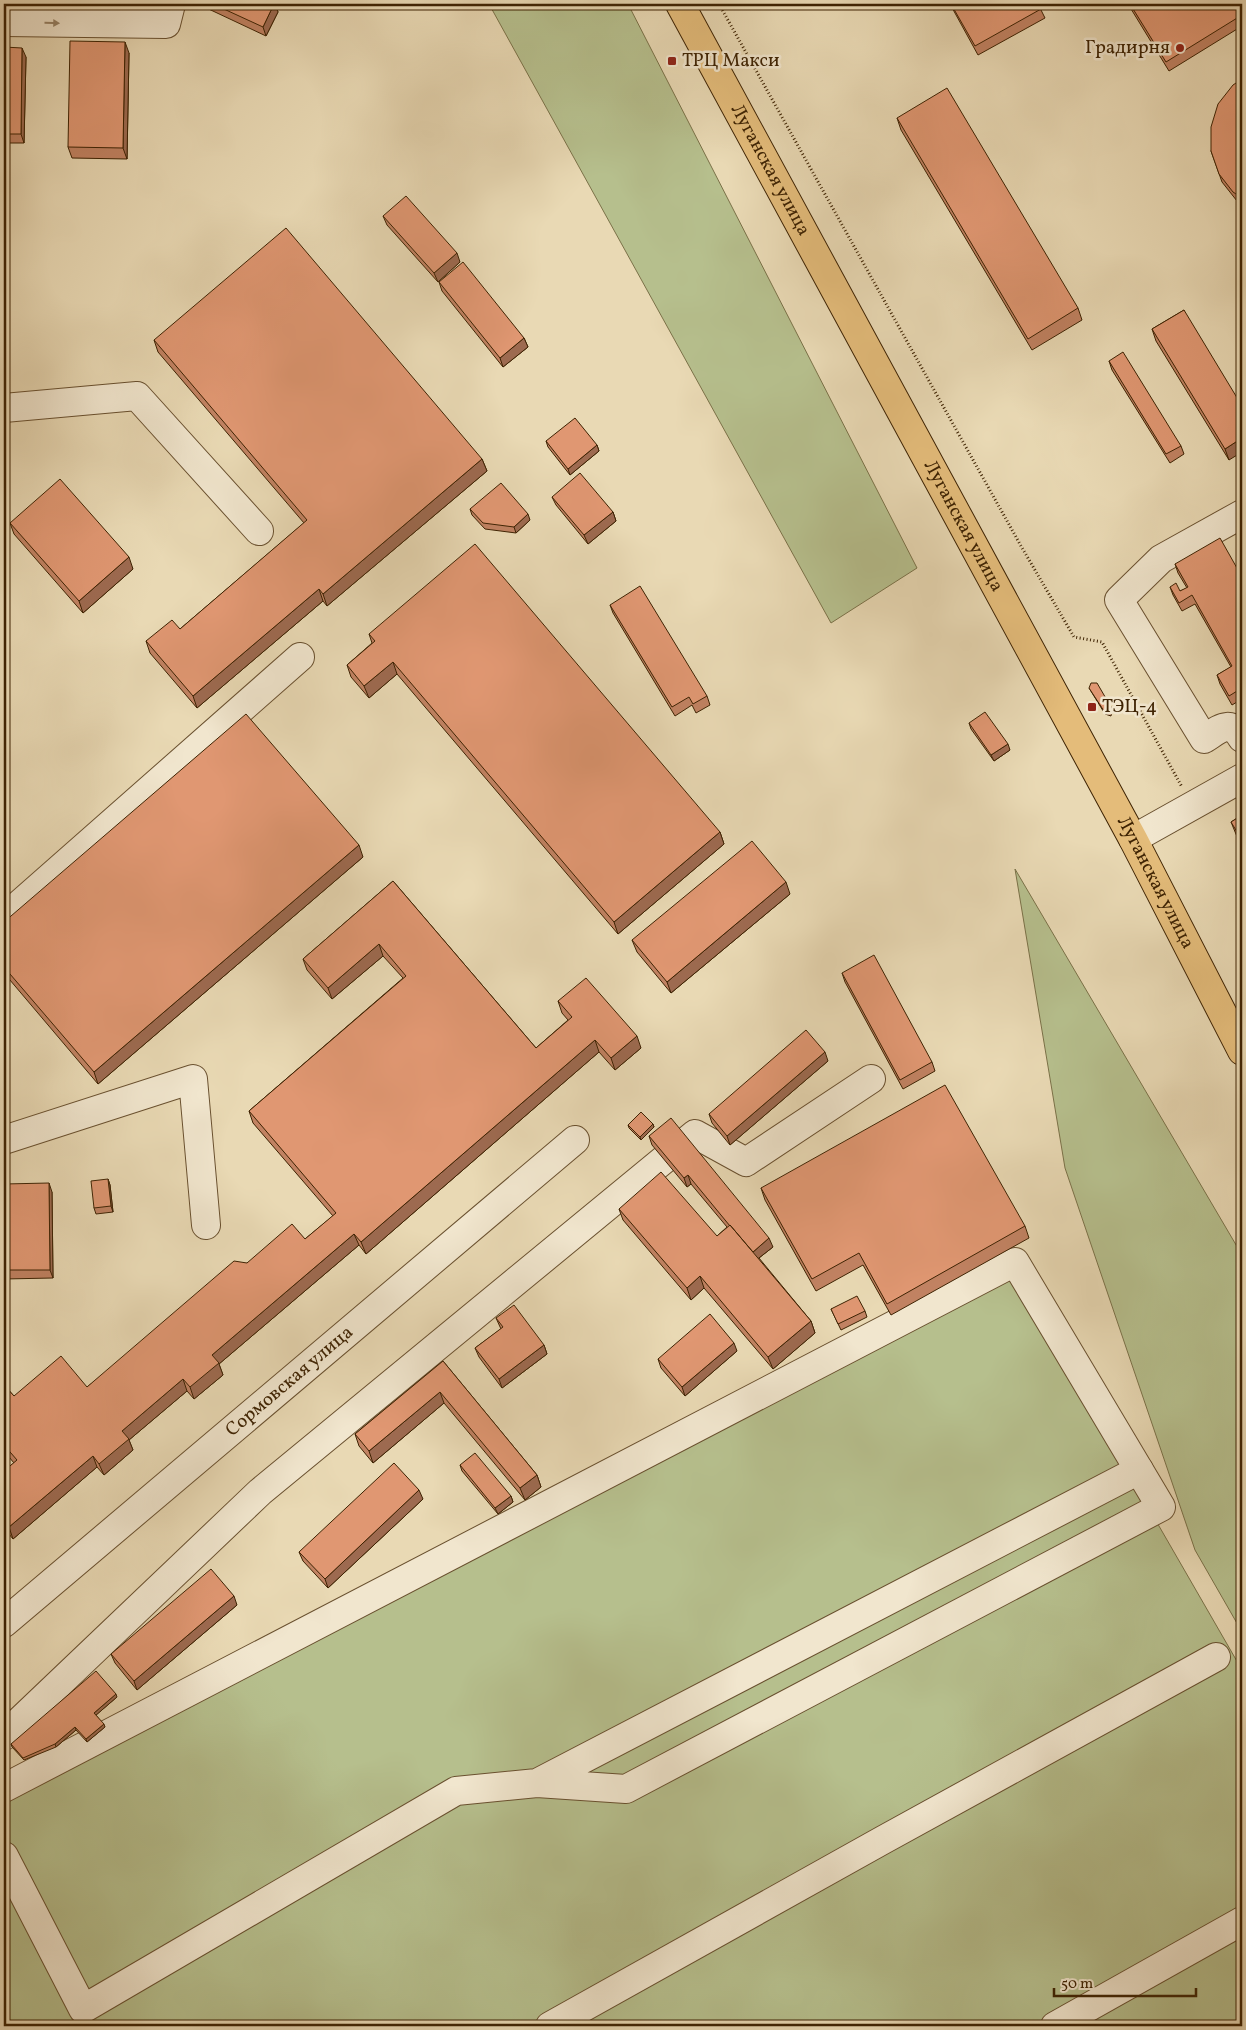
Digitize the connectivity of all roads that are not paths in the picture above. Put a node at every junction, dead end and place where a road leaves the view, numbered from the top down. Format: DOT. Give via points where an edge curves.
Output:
graph roads {
  1 [pos="7,4"];
  2 [pos="171,4"];
  3 [pos="680,4"];
  4 [pos="4,6"];
  5 [pos="4,22"];
  6 [pos="4,408"];
  7 [pos="1242,514"];
  8 [pos="259,531"];
  9 [pos="300,657"];
  10 [pos="1242,738"];
  11 [pos="1242,778"];
  12 [pos="1134,839"];
  13 [pos="4,918"];
  14 [pos="1242,1051"];
  15 [pos="871,1079"];
  16 [pos="4,1140"];
  17 [pos="575,1140"];
  18 [pos="206,1226"];
  19 [pos="1139,1470"];
  20 [pos="4,1623"];
  21 [pos="1216,1657"];
  22 [pos="4,1736"];
  23 [pos="537,1783"];
  24 [pos="4,1788"];
  25 [pos="4,1856"];
  26 [pos="1242,1921"];
  27 [pos="88,2018"];
  28 [pos="550,2026"];
  29 [pos="1055,2026"];
  1 -- 4 [label="street"];
  5 -- 2 [label="street, one-way" via="166,24"];
  3 -- 12 [label="highway, Луганская улица"];
  6 -- 8 [label="street" via="137,396"];
  7 -- 10 [label="street" via="1161,559 1119,600 1204,739 1231,726"];
  9 -- 13 [label="street"];
  11 -- 12 [label="street"];
  12 -- 14 [label="highway, Луганская улица"];
  15 -- 22 [label="street" via="746,1162 695,1134 260,1492"];
  16 -- 18 [label="street" via="193,1078"];
  17 -- 20 [label="street, Сормовская улица"];
  19 -- 23 [label="street"];
  19 -- 23 [label="street" via="1160,1507 626,1789"];
  19 -- 24 [label="street" via="1015,1262"];
  21 -- 28 [label="street"];
  23 -- 27 [label="street" via="456,1791"];
  25 -- 27 [label="street"];
  26 -- 29 [label="street"];
}
